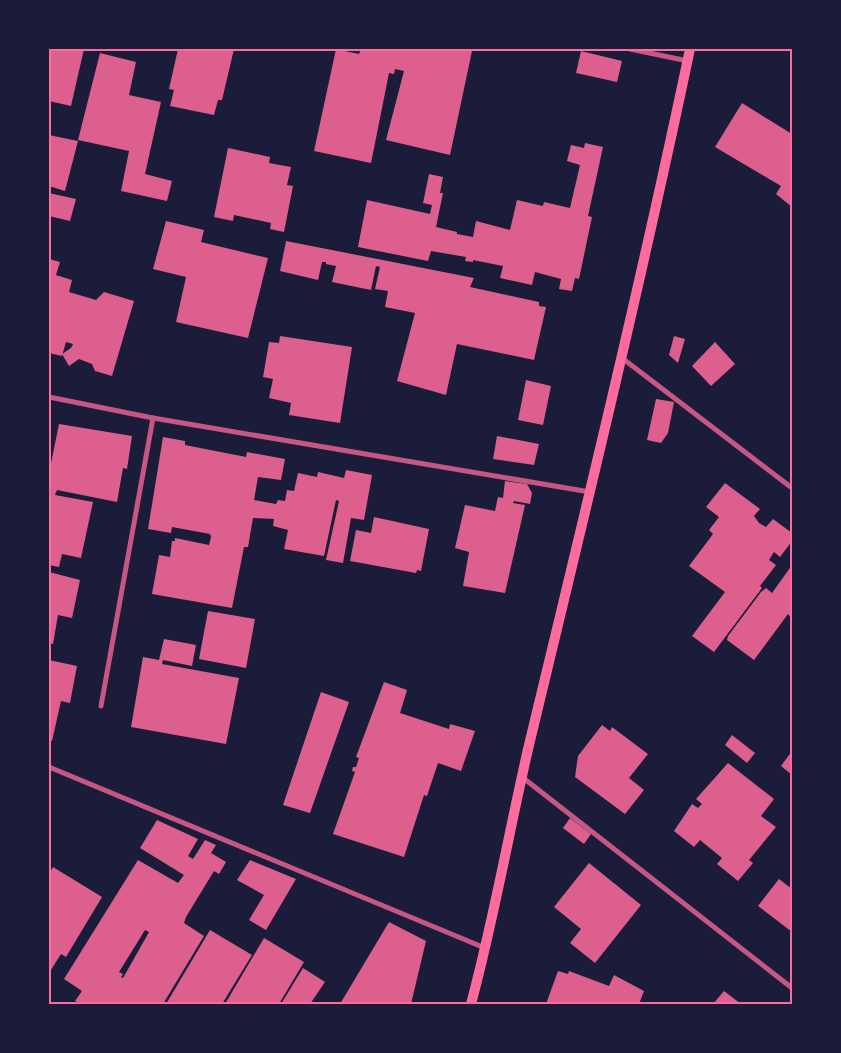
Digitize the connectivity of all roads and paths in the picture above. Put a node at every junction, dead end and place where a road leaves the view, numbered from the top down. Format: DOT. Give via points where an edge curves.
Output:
graph roads {
  1 [pos="630,49"];
  2 [pos="690,49"];
  3 [pos="688,61"];
  4 [pos="621,357"];
  5 [pos="49,397"];
  6 [pos="153,418"];
  7 [pos="792,488"];
  8 [pos="590,492"];
  9 [pos="101,706"];
  10 [pos="49,767"];
  11 [pos="522,777"];
  12 [pos="486,948"];
  13 [pos="792,988"];
  14 [pos="471,1004"];
  1 -- 3 [label="street"];
  2 -- 3 [label="main road"];
  3 -- 4 [label="main road"];
  4 -- 7 [label="street"];
  4 -- 8 [label="main road"];
  5 -- 6 [label="street"];
  6 -- 8 [label="street"];
  6 -- 9 [label="street"];
  8 -- 11 [label="main road"];
  10 -- 12 [label="street"];
  11 -- 12 [label="main road"];
  11 -- 13 [label="street"];
  12 -- 14 [label="main road"];
}
